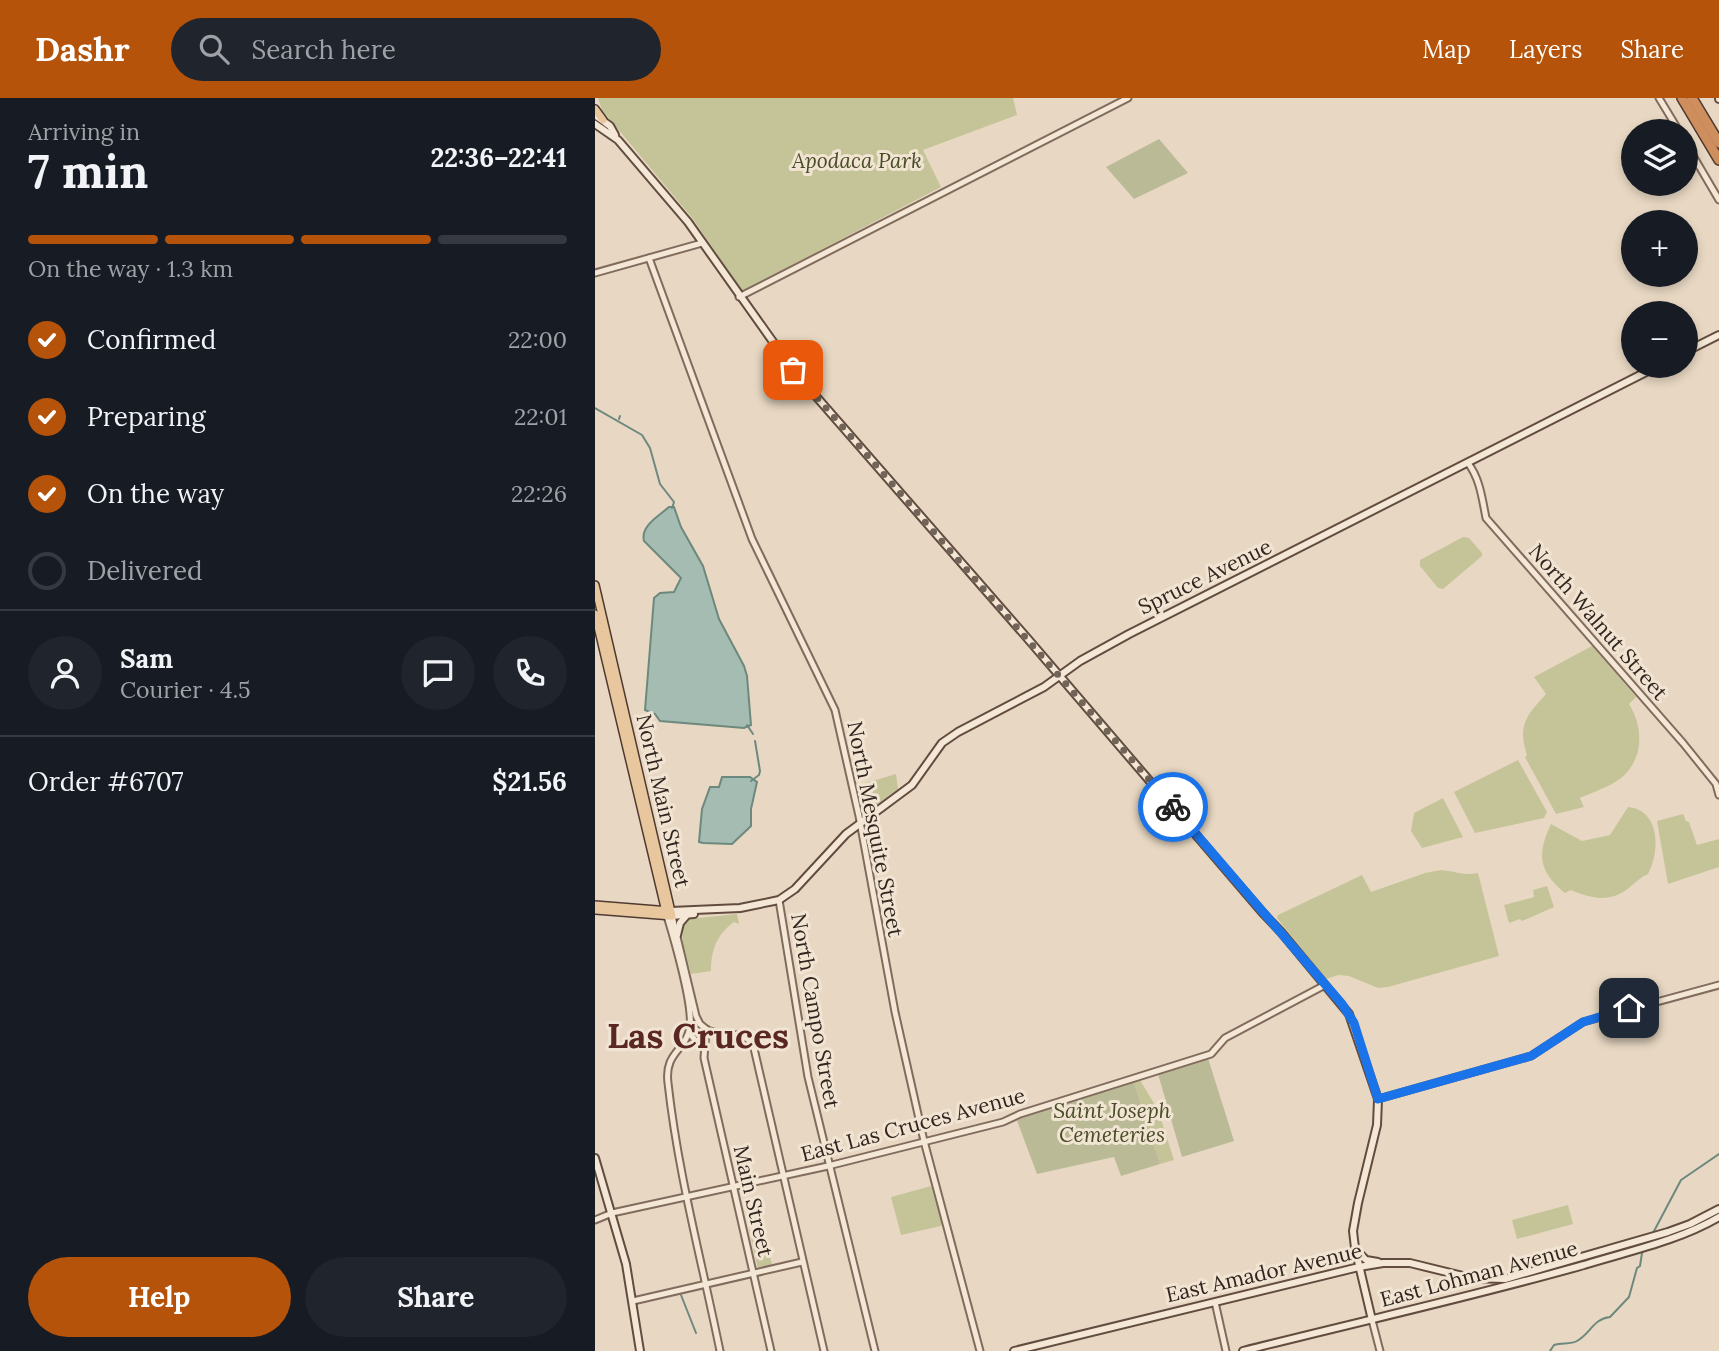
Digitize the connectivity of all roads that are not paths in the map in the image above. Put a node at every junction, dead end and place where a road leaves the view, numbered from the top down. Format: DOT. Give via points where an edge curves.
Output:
graph roads {
  1 [pos="1128,98"];
  2 [pos="1659,98"];
  3 [pos="1682,98"];
  4 [pos="1692,98"];
  5 [pos="595,109"];
  6 [pos="1672,119"];
  7 [pos="598,120"];
  8 [pos="1719,143"];
  9 [pos="1719,160"];
  10 [pos="1698,164"];
  11 [pos="1719,200"];
  12 [pos="702,243"];
  13 [pos="649,258"];
  14 [pos="595,273"];
  15 [pos="739,297"];
  16 [pos="1719,335"];
  17 [pos="1698,346"];
  18 [pos="1634,378"];
  19 [pos="1468,463"];
  20 [pos="595,585"];
  21 [pos="595,614"];
  22 [pos="1059,676"];
  23 [pos="1719,795"];
  24 [pos="860,824"];
  25 [pos="661,894"];
  26 [pos="779,900"];
  27 [pos="595,907"];
  28 [pos="643,909"];
  29 [pos="716,910"];
  30 [pos="669,914"];
  31 [pos="688,915"];
  32 [pos="677,935"];
  33 [pos="1325,985"];
  34 [pos="1719,985"];
  35 [pos="703,1026"];
  36 [pos="690,1030"];
  37 [pos="705,1037"];
  38 [pos="694,1040"];
  39 [pos="753,1048"];
  40 [pos="704,1058"];
  41 [pos="669,1066"];
  42 [pos="1378,1099"];
  43 [pos="924,1141"];
  44 [pos="595,1158"];
  45 [pos="828,1166"];
  46 [pos="783,1175"];
  47 [pos="734,1185"];
  48 [pos="687,1195"];
  49 [pos="1719,1209"];
  50 [pos="611,1213"];
  51 [pos="1719,1217"];
  52 [pos="595,1220"];
  53 [pos="1355,1248"];
  54 [pos="802,1262"];
  55 [pos="1383,1263"];
  56 [pos="1359,1267"];
  57 [pos="754,1273"];
  58 [pos="1524,1274"];
  59 [pos="706,1284"];
  60 [pos="633,1301"];
  61 [pos="1215,1302"];
  62 [pos="1372,1320"];
  63 [pos="640,1351"];
  64 [pos="720,1351"];
  65 [pos="771,1351"];
  66 [pos="824,1351"];
  67 [pos="875,1351"];
  68 [pos="980,1351"];
  69 [pos="1014,1351"];
  70 [pos="1226,1351"];
  71 [pos="1243,1351"];
  72 [pos="1380,1351"];
  1 -- 15 [label="street"];
  2 -- 6 [label="street"];
  3 -- 9 [label="highway"];
  4 -- 8 [label="highway"];
  5 -- 7 [label="main road"];
  7 -- 12 [label="main road" via="610,127"];
  10 -- 11 [label="street"];
  12 -- 13 [label="street"];
  12 -- 15 [label="main road"];
  13 -- 14 [label="street"];
  13 -- 24 [label="street, North Mesquite Street" via="752,539 835,710"];
  15 -- 22 [label="main road" via="793,370"];
  16 -- 17 [label="main road"];
  18 -- 19 [label="main road, Spruce Avenue"];
  19 -- 22 [label="main road, Spruce Avenue" via="1129,634"];
  19 -- 23 [label="street, North Walnut Street" via="1480,485 1486,518 1683,743 1716,784"];
  20 -- 30 [label="main road, North Main Street"];
  21 -- 25 [label="main road, North Main Street"];
  22 -- 24 [label="main road, Spruce Avenue" via="942,743 912,785"];
  22 -- 33 [label="main road"];
  24 -- 26 [label="main road, Spruce Avenue" via="795,890"];
  24 -- 43 [label="street, North Mesquite Street"];
  25 -- 28 [label="main road" via="657,904"];
  25 -- 30 [label="main road, North Main Street"];
  26 -- 29 [label="main road"];
  26 -- 45 [label="street, North Campo Street" via="799,1029"];
  27 -- 28 [label="main road"];
  27 -- 30 [label="main road"];
  28 -- 30 [label="main road"];
  29 -- 30 [label="main road"];
  29 -- 31 [label="main road"];
  30 -- 31 [label="main road"];
  30 -- 32 [label="street, North Main Street"];
  30 -- 36 [label="street, North Main Street"];
  31 -- 32 [label="main road"];
  32 -- 35 [label="street, North Main Street"];
  33 -- 42 [label="main road" via="1354,1023"];
  33 -- 43 [label="street, East Las Cruces Avenue" via="1225,1038 1210,1054 994,1125"];
  34 -- 42 [label="street" via="1583,1022 1531,1056"];
  35 -- 36 [label="street"];
  35 -- 37 [label="street, Main Street"];
  35 -- 39 [label="street" via="712,1033 741,1035"];
  36 -- 38 [label="street, North Main Street"];
  36 -- 41 [label="street"];
  37 -- 38 [label="street"];
  37 -- 39 [label="street" via="736,1036"];
  37 -- 40 [label="street, Main Street"];
  38 -- 40 [label="street, Main Street"];
  38 -- 41 [label="street" via="678,1051"];
  39 -- 46 [label="street"];
  40 -- 47 [label="street, Main Street"];
  41 -- 48 [label="street" via="673,1127"];
  42 -- 53 [label="main road" via="1377,1125 1354,1219"];
  43 -- 45 [label="street, East Las Cruces Avenue"];
  43 -- 68 [label="street, North Mesquite Street"];
  44 -- 50 [label="main road"];
  45 -- 46 [label="street, East Las Cruces Avenue"];
  45 -- 67 [label="street, North Campo Street"];
  46 -- 47 [label="street, East Las Cruces Avenue"];
  46 -- 54 [label="street"];
  47 -- 48 [label="street, East Las Cruces Avenue"];
  47 -- 57 [label="street, Main Street"];
  48 -- 50 [label="street, East Las Cruces Avenue"];
  48 -- 59 [label="street"];
  49 -- 58 [label="main road, East Lohman Avenue" via="1668,1233"];
  50 -- 52 [label="street, East Las Cruces Avenue"];
  50 -- 60 [label="main road"];
  51 -- 62 [label="main road, East Lohman Avenue" via="1621,1254"];
  53 -- 55 [label="main road" via="1366,1260"];
  53 -- 56 [label="main road"];
  54 -- 57 [label="street"];
  54 -- 66 [label="street"];
  55 -- 56 [label="main road, East Amador Avenue"];
  55 -- 58 [label="main road, East Amador Avenue" via="1410,1263 1484,1279"];
  56 -- 61 [label="main road, East Amador Avenue"];
  56 -- 62 [label="main road"];
  57 -- 59 [label="street"];
  57 -- 65 [label="street, Main Street"];
  59 -- 60 [label="street"];
  59 -- 64 [label="street"];
  60 -- 63 [label="main road"];
  61 -- 69 [label="main road, East Amador Avenue"];
  61 -- 70 [label="street"];
  62 -- 71 [label="main road, East Lohman Avenue"];
  62 -- 72 [label="street"];
}
